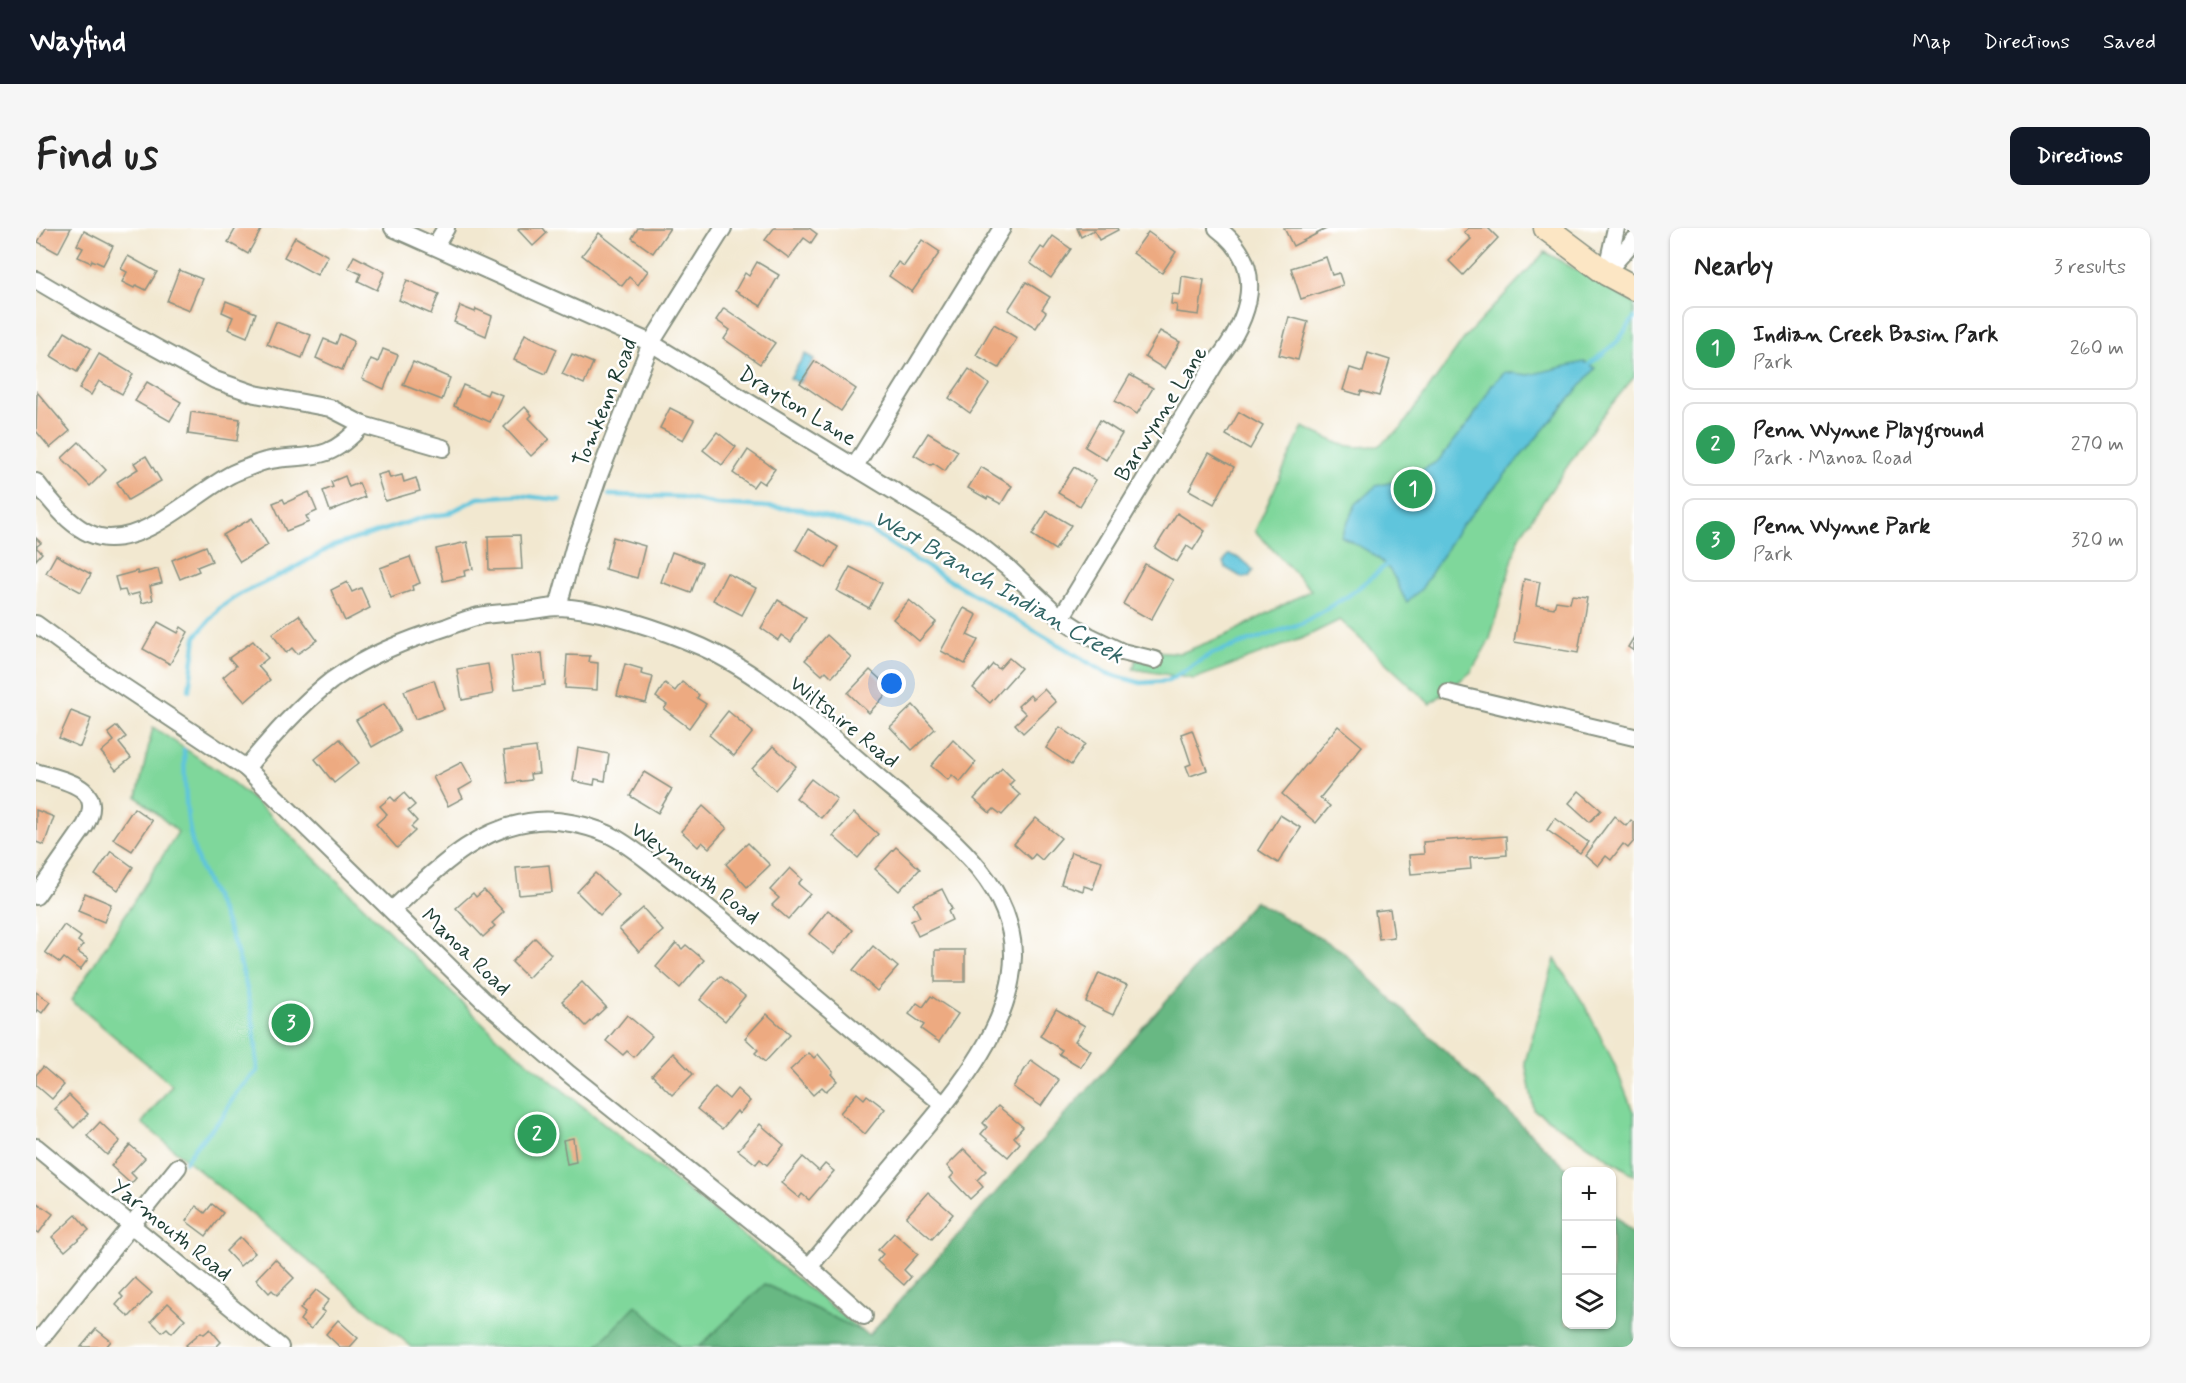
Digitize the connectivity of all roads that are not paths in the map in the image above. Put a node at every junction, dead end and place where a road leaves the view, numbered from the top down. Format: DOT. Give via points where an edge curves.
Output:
graph roads {
  1 [pos="393,228"];
  2 [pos="446,228"];
  3 [pos="723,228"];
  4 [pos="1002,228"];
  5 [pos="1217,228"];
  6 [pos="1546,228"];
  7 [pos="1616,228"];
  8 [pos="1634,240"];
  9 [pos="435,246"];
  10 [pos="1606,273"];
  11 [pos="36,280"];
  12 [pos="1634,288"];
  13 [pos="651,343"];
  14 [pos="363,425"];
  15 [pos="443,448"];
  16 [pos="855,466"];
  17 [pos="36,482"];
  18 [pos="558,607"];
  19 [pos="1060,618"];
  20 [pos="36,624"];
  21 [pos="1155,660"];
  22 [pos="1448,693"];
  23 [pos="1634,737"];
  24 [pos="246,768"];
  25 [pos="36,772"];
  26 [pos="36,896"];
  27 [pos="392,910"];
  28 [pos="944,1105"];
  29 [pos="36,1147"];
  30 [pos="178,1167"];
  31 [pos="132,1225"];
  32 [pos="809,1267"];
  33 [pos="864,1316"];
  34 [pos="36,1344"];
  35 [pos="280,1347"];
  1 -- 9 [label="street, Drayton Lane"];
  2 -- 9 [label="street"];
  3 -- 13 [label="street, Tomkenn Road"];
  4 -- 16 [label="street"];
  5 -- 19 [label="street, Barwynne Lane" via="1236,246 1247,269 1249,300 1242,321"];
  6 -- 10 [label="main road"];
  7 -- 10 [label="street"];
  8 -- 10 [label="street"];
  9 -- 13 [label="street, Drayton Lane"];
  10 -- 12 [label="main road"];
  11 -- 14 [label="street" via="215,380 255,394 330,408"];
  13 -- 16 [label="street, Drayton Lane"];
  13 -- 18 [label="street, Tomkenn Road" via="598,478"];
  14 -- 15 [label="street"];
  14 -- 17 [label="street" via="326,453 262,462 231,475 157,522 122,536 108,538 80,529"];
  16 -- 19 [label="street, Drayton Lane" via="968,536"];
  18 -- 24 [label="street, Wiltshire Road" via="478,616 371,657 332,681 283,725"];
  18 -- 28 [label="street, Wiltshire Road" via="662,632 735,665 793,705 954,841 984,876 1007,917 1013,956 1010,984 1003,1011 980,1054"];
  19 -- 21 [label="street, Drayton Lane" via="1122,652"];
  20 -- 24 [label="street, Manoa Road" via="102,673"];
  22 -- 23 [label="street"];
  24 -- 27 [label="street, Manoa Road"];
  25 -- 26 [label="street" via="82,789 89,797 91,809 90,817"];
  27 -- 28 [label="street, Weymouth Road" via="448,859 508,828 537,821 563,822 608,834 700,901"];
  27 -- 32 [label="street, Manoa Road" via="482,999 569,1074"];
  28 -- 32 [label="street, Wiltshire Road"];
  29 -- 31 [label="street, Yarmouth Road"];
  30 -- 31 [label="street"];
  31 -- 34 [label="street"];
  31 -- 35 [label="street, Yarmouth Road"];
  32 -- 33 [label="street, Manoa Road"];
}
